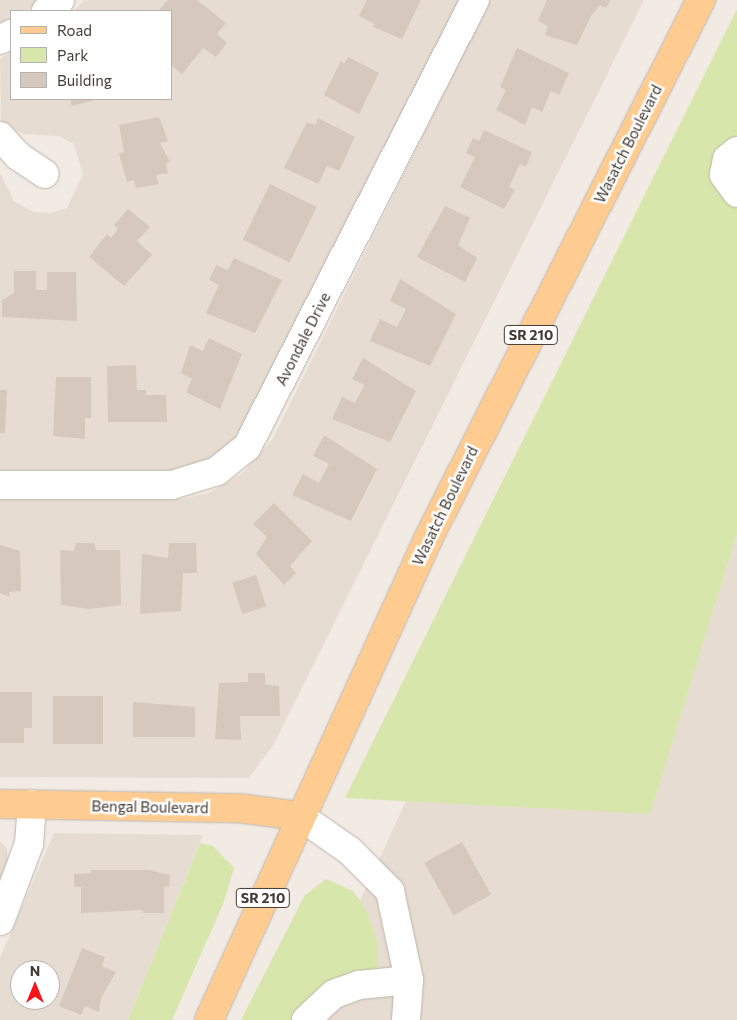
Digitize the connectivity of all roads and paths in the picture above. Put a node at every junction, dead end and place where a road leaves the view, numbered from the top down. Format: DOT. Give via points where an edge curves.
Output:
graph roads {
  1 [pos="60,0"];
  2 [pos="475,0"];
  3 [pos="701,0"];
  4 [pos="47,10"];
  5 [pos="0,136"];
  6 [pos="737,151"];
  7 [pos="45,174"];
  8 [pos="737,192"];
  9 [pos="0,485"];
  10 [pos="0,804"];
  11 [pos="32,804"];
  12 [pos="300,816"];
  13 [pos="0,921"];
  14 [pos="409,980"];
  15 [pos="209,1020"];
  16 [pos="306,1020"];
  17 [pos="406,1020"];
  1 -- 4 [label="street"];
  2 -- 9 [label="street, Avondale Drive" via="246,448 217,471 172,485"];
  3 -- 12 [label="main road, Wasatch Boulevard / SR 210" via="430,535"];
  5 -- 7 [label="street" via="18,156"];
  6 -- 8 [label="street" via="728,160 724,175"];
  10 -- 11 [label="main road, Bengal Boulevard"];
  11 -- 12 [label="main road, Bengal Boulevard" via="238,808"];
  11 -- 13 [label="street" via="29,844"];
  12 -- 14 [label="street" via="350,851 390,890"];
  12 -- 15 [label="main road, Wasatch Boulevard / SR 210"];
  14 -- 16 [label="street" via="358,985 334,994"];
  14 -- 17 [label="street"];
}
